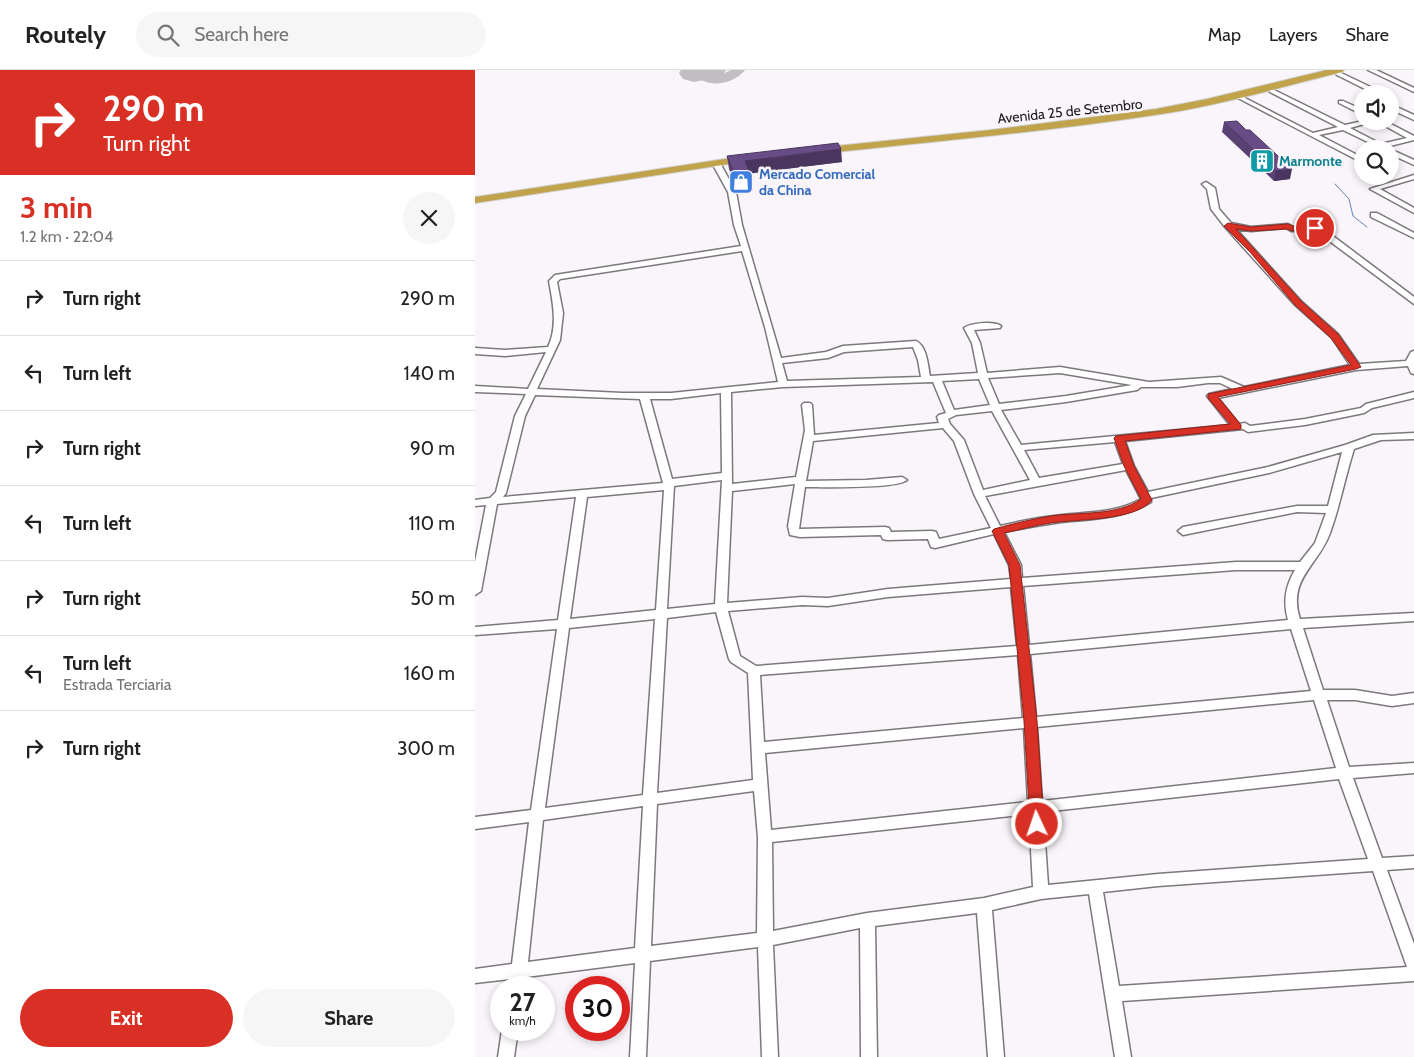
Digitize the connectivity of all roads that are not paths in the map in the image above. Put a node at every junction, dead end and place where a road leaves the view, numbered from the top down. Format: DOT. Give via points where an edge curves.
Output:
graph roads {
  1 [pos="1353,70"];
  2 [pos="1371,70"];
  3 [pos="1339,72"];
  4 [pos="1364,85"];
  5 [pos="1414,90"];
  6 [pos="1273,91"];
  7 [pos="1241,98"];
  8 [pos="1341,102"];
  9 [pos="1399,103"];
  10 [pos="1354,108"];
  11 [pos="1399,110"];
  12 [pos="1414,111"];
  13 [pos="1406,114"];
  14 [pos="1399,116"];
  15 [pos="1414,118"];
  16 [pos="1354,125"];
  17 [pos="1344,127"];
  18 [pos="1397,130"];
  19 [pos="990,133"];
  20 [pos="1312,135"];
  21 [pos="1413,138"];
  22 [pos="1369,140"];
  23 [pos="1399,141"];
  24 [pos="803,152"];
  25 [pos="1354,153"];
  26 [pos="1350,154"];
  27 [pos="1354,156"];
  28 [pos="1399,156"];
  29 [pos="764,157"];
  30 [pos="716,162"];
  31 [pos="1414,163"];
  32 [pos="1414,177"];
  33 [pos="1401,180"];
  34 [pos="1206,184"];
  35 [pos="1414,186"];
  36 [pos="475,200"];
  37 [pos="1414,211"];
  38 [pos="1373,215"];
  39 [pos="1228,226"];
  40 [pos="1414,236"];
  41 [pos="746,248"];
  42 [pos="1414,301"];
  43 [pos="997,326"];
  44 [pos="553,349"];
  45 [pos="475,351"];
  46 [pos="778,361"];
  47 [pos="1413,363"];
  48 [pos="1356,367"];
  49 [pos="983,376"];
  50 [pos="931,379"];
  51 [pos="783,384"];
  52 [pos="1149,385"];
  53 [pos="475,389"];
  54 [pos="1241,389"];
  55 [pos="533,391"];
  56 [pos="726,391"];
  57 [pos="1414,395"];
  58 [pos="648,396"];
  59 [pos="807,404"];
  60 [pos="995,407"];
  61 [pos="951,414"];
  62 [pos="945,425"];
  63 [pos="1237,427"];
  64 [pos="1414,436"];
  65 [pos="809,438"];
  66 [pos="1119,438"];
  67 [pos="1017,448"];
  68 [pos="1349,448"];
  69 [pos="1129,466"];
  70 [pos="727,476"];
  71 [pos="902,480"];
  72 [pos="801,482"];
  73 [pos="1036,482"];
  74 [pos="669,484"];
  75 [pos="727,488"];
  76 [pos="582,494"];
  77 [pos="979,494"];
  78 [pos="1145,496"];
  79 [pos="492,502"];
  80 [pos="475,503"];
  81 [pos="1333,510"];
  82 [pos="998,531"];
  83 [pos="1183,531"];
  84 [pos="1303,566"];
  85 [pos="1017,583"];
  86 [pos="475,591"];
  87 [pos="721,608"];
  88 [pos="661,614"];
  89 [pos="1414,617"];
  90 [pos="564,624"];
  91 [pos="1295,624"];
  92 [pos="475,631"];
  93 [pos="1024,650"];
  94 [pos="754,671"];
  95 [pos="1319,695"];
  96 [pos="1414,698"];
  97 [pos="1031,721"];
  98 [pos="758,748"];
  99 [pos="1414,768"];
  100 [pos="1344,774"];
  101 [pos="760,785"];
  102 [pos="650,800"];
  103 [pos="1036,808"];
  104 [pos="537,815"];
  105 [pos="475,823"];
  106 [pos="765,837"];
  107 [pos="1414,862"];
  108 [pos="1377,865"];
  109 [pos="1095,888"];
  110 [pos="1041,892"];
  111 [pos="984,905"];
  112 [pos="867,920"];
  113 [pos="765,940"];
  114 [pos="643,956"];
  115 [pos="1414,965"];
  116 [pos="520,970"];
  117 [pos="1414,974"];
  118 [pos="475,976"];
  119 [pos="519,976"];
  120 [pos="1113,994"];
  121 [pos="508,1041"];
  122 [pos="506,1057"];
  123 [pos="638,1057"];
  124 [pos="770,1057"];
  125 [pos="869,1057"];
  126 [pos="996,1057"];
  127 [pos="1123,1057"];
  1 -- 3 [label="highway, Avenida 25 de Setembro"];
  2 -- 5 [label="street"];
  3 -- 4 [label="street"];
  3 -- 6 [label="highway, Avenida 25 de Setembro"];
  3 -- 19 [label="highway, Avenida 25 de Setembro" via="1156,112"];
  6 -- 7 [label="highway, Avenida 25 de Setembro"];
  6 -- 17 [label="street"];
  7 -- 19 [label="highway, Avenida 25 de Setembro" via="1151,116"];
  7 -- 20 [label="street"];
  8 -- 10 [label="street"];
  9 -- 12 [label="street"];
  11 -- 13 [label="street"];
  12 -- 13 [label="street"];
  13 -- 14 [label="street"];
  13 -- 15 [label="street"];
  16 -- 17 [label="street"];
  17 -- 20 [label="street"];
  17 -- 22 [label="street"];
  18 -- 21 [label="street"];
  19 -- 24 [label="highway"];
  20 -- 26 [label="street"];
  21 -- 23 [label="street"];
  25 -- 26 [label="street"];
  26 -- 27 [label="street"];
  28 -- 31 [label="street"];
  29 -- 30 [label="highway"];
  30 -- 36 [label="highway"];
  30 -- 41 [label="street" via="732,192"];
  32 -- 33 [label="street"];
  33 -- 35 [label="street"];
  33 -- 37 [label="street" via="1374,189"];
  34 -- 39 [label="street" via="1211,188 1215,209"];
  38 -- 40 [label="street"];
  39 -- 42 [label="street" via="1318,229"];
  39 -- 48 [label="street" via="1298,303 1335,336"];
  41 -- 44 [label="street" via="558,277 553,281 559,312"];
  41 -- 46 [label="street"];
  43 -- 49 [label="street" via="968,328 978,350"];
  44 -- 45 [label="street" via="505,353"];
  44 -- 55 [label="street"];
  46 -- 50 [label="street" via="828,355 843,349 916,344"];
  46 -- 51 [label="street"];
  47 -- 48 [label="street"];
  48 -- 54 [label="street"];
  49 -- 50 [label="street"];
  49 -- 52 [label="street" via="1061,370"];
  49 -- 60 [label="street"];
  50 -- 51 [label="street"];
  50 -- 61 [label="street"];
  51 -- 56 [label="street"];
  52 -- 54 [label="street" via="1221,380"];
  52 -- 60 [label="street"];
  53 -- 55 [label="street"];
  54 -- 63 [label="street" via="1212,396"];
  55 -- 58 [label="street"];
  55 -- 79 [label="street" via="520,416 501,493"];
  56 -- 58 [label="street"];
  56 -- 70 [label="street"];
  57 -- 63 [label="street" via="1364,410 1305,422 1248,429"];
  58 -- 74 [label="street"];
  59 -- 65 [label="street"];
  60 -- 61 [label="street"];
  60 -- 67 [label="street"];
  61 -- 62 [label="street" via="942,417"];
  62 -- 65 [label="street"];
  62 -- 77 [label="street" via="959,440"];
  63 -- 66 [label="street"];
  64 -- 68 [label="street" via="1366,438"];
  65 -- 72 [label="street"];
  66 -- 67 [label="street"];
  66 -- 69 [label="street"];
  67 -- 73 [label="street"];
  68 -- 78 [label="street" via="1284,466"];
  68 -- 81 [label="street"];
  69 -- 73 [label="street"];
  69 -- 78 [label="street"];
  70 -- 74 [label="street"];
  70 -- 75 [label="street"];
  71 -- 72 [label="street"];
  72 -- 75 [label="street"];
  72 -- 82 [label="street" via="794,532 885,531 887,536 932,535 935,544"];
  73 -- 77 [label="street"];
  74 -- 76 [label="street"];
  74 -- 88 [label="street"];
  75 -- 87 [label="street"];
  76 -- 79 [label="street"];
  76 -- 90 [label="street"];
  77 -- 82 [label="street"];
  78 -- 82 [label="street" via="1147,500 1137,508"];
  79 -- 80 [label="street"];
  79 -- 86 [label="street"];
  81 -- 83 [label="street" via="1297,509"];
  81 -- 84 [label="street" via="1320,546"];
  82 -- 85 [label="street" via="1015,565"];
  84 -- 85 [label="street" via="1157,570"];
  84 -- 91 [label="street" via="1290,596"];
  85 -- 87 [label="street" via="888,593 828,602"];
  85 -- 93 [label="street"];
  87 -- 88 [label="street"];
  87 -- 94 [label="street" via="735,659"];
  88 -- 90 [label="street"];
  88 -- 102 [label="street"];
  89 -- 91 [label="street"];
  90 -- 92 [label="street"];
  90 -- 104 [label="street"];
  91 -- 93 [label="street"];
  91 -- 95 [label="street"];
  93 -- 94 [label="street"];
  93 -- 97 [label="street"];
  94 -- 98 [label="street"];
  95 -- 96 [label="street" via="1355,695 1392,701"];
  95 -- 97 [label="street"];
  95 -- 100 [label="street"];
  97 -- 98 [label="street"];
  97 -- 103 [label="street"];
  98 -- 101 [label="street"];
  99 -- 100 [label="street"];
  100 -- 103 [label="street"];
  100 -- 108 [label="street"];
  101 -- 102 [label="street"];
  101 -- 106 [label="street"];
  102 -- 104 [label="street"];
  102 -- 114 [label="street"];
  103 -- 106 [label="street"];
  103 -- 110 [label="street"];
  104 -- 105 [label="street"];
  104 -- 116 [label="street"];
  106 -- 113 [label="street"];
  107 -- 108 [label="street"];
  108 -- 109 [label="street" via="1158,880"];
  108 -- 115 [label="street"];
  109 -- 110 [label="street"];
  109 -- 120 [label="street"];
  110 -- 111 [label="street"];
  111 -- 112 [label="street"];
  111 -- 126 [label="street"];
  112 -- 113 [label="street"];
  112 -- 125 [label="street"];
  113 -- 114 [label="street"];
  113 -- 124 [label="street"];
  114 -- 116 [label="street"];
  114 -- 123 [label="street"];
  116 -- 118 [label="street"];
  116 -- 119 [label="street"];
  117 -- 120 [label="street"];
  120 -- 127 [label="street"];
  121 -- 122 [label="street"];
}
